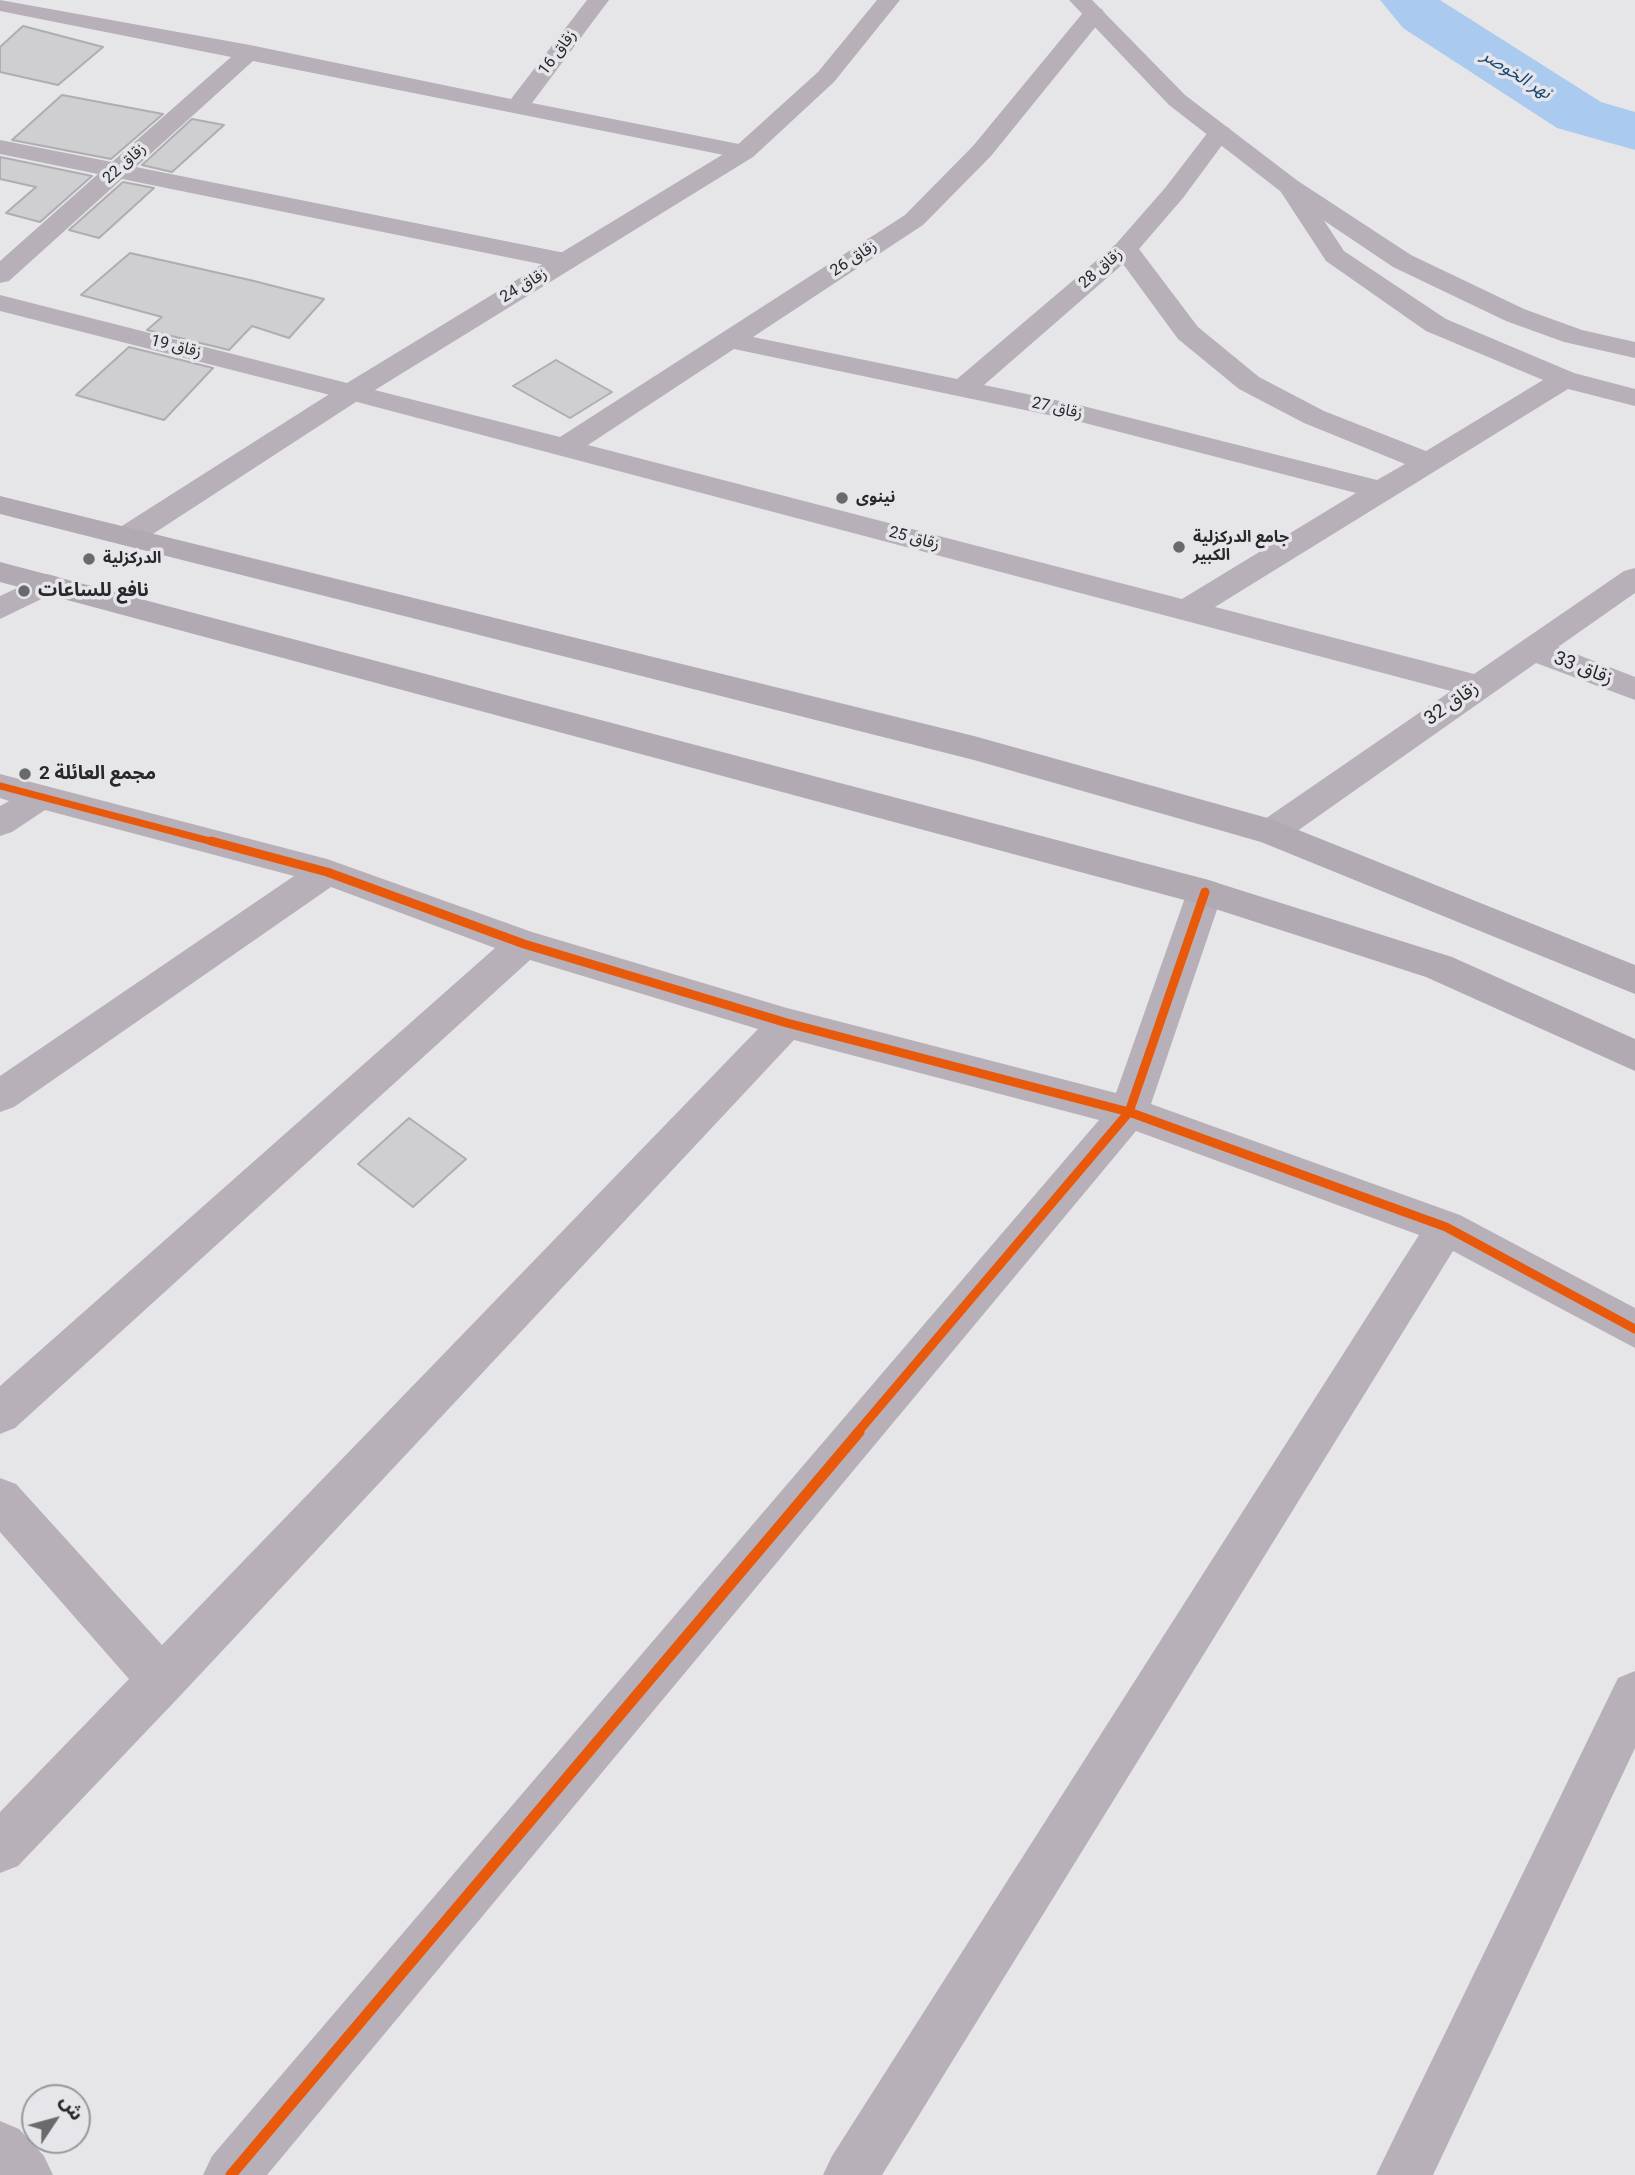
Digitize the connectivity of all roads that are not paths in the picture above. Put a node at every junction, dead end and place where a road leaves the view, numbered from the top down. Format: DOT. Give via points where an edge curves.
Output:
graph roads {
  1 [pos="598,0"];
  2 [pos="889,0"];
  3 [pos="0,4"];
  4 [pos="1087,7"];
  5 [pos="250,52"];
  6 [pos="518,106"];
  7 [pos="1220,132"];
  8 [pos="0,147"];
  9 [pos="744,152"];
  10 [pos="116,172"];
  11 [pos="1289,186"];
  12 [pos="1125,249"];
  13 [pos="565,261"];
  14 [pos="0,275"];
  15 [pos="0,303"];
  16 [pos="729,340"];
  17 [pos="1635,350"];
  18 [pos="1564,379"];
  19 [pos="963,388"];
  20 [pos="352,392"];
  21 [pos="1635,398"];
  22 [pos="565,447"];
  23 [pos="1430,464"];
  24 [pos="1383,491"];
  25 [pos="0,505"];
  26 [pos="128,537"];
  27 [pos="0,572"];
  28 [pos="1635,578"];
  29 [pos="47,584"];
  30 [pos="0,609"];
  31 [pos="1187,610"];
  32 [pos="1531,649"];
  33 [pos="1476,686"];
  34 [pos="1635,689"];
  35 [pos="0,786"];
  36 [pos="40,797"];
  37 [pos="0,823"];
  38 [pos="1271,832"];
  39 [pos="327,872"];
  40 [pos="1205,892"];
  41 [pos="524,944"];
  42 [pos="1635,980"];
  43 [pos="787,1023"];
  44 [pos="1635,1056"];
  45 [pos="0,1096"];
  46 [pos="1129,1112"];
  47 [pos="1446,1227"];
  48 [pos="1635,1329"];
  49 [pos="0,1414"];
  50 [pos="0,1499"];
  51 [pos="162,1680"];
  52 [pos="1635,1695"];
  53 [pos="0,1848"];
  54 [pos="0,2148"];
  55 [pos="25,2175"];
  56 [pos="231,2175"];
  57 [pos="851,2175"];
  58 [pos="1404,2175"];
  1 -- 6 [label="street, زقاق 16"];
  2 -- 9 [label="street, زقاق 24" via="826,77"];
  3 -- 5 [label="street"];
  4 -- 7 [label="street" via="1177,100"];
  4 -- 16 [label="street, زقاق 26" via="982,151 914,220"];
  5 -- 6 [label="street"];
  5 -- 10 [label="street, زقاق 22"];
  6 -- 9 [label="street"];
  7 -- 11 [label="street"];
  7 -- 12 [label="street, زقاق 28"];
  8 -- 10 [label="street"];
  9 -- 13 [label="street, زقاق 24"];
  10 -- 13 [label="street"];
  10 -- 14 [label="street, زقاق 22"];
  11 -- 17 [label="street" via="1402,261 1515,315 1574,336"];
  11 -- 18 [label="street" via="1335,256 1436,325"];
  12 -- 19 [label="street, زقاق 28"];
  12 -- 23 [label="street" via="1188,333 1249,383 1314,417"];
  13 -- 20 [label="street, زقاق 24"];
  15 -- 20 [label="street, زقاق 19"];
  16 -- 19 [label="street, زقاق 27"];
  16 -- 22 [label="street, زقاق 26"];
  18 -- 21 [label="street"];
  18 -- 23 [label="street"];
  19 -- 24 [label="street, زقاق 27"];
  20 -- 22 [label="street, زقاق 25"];
  20 -- 26 [label="street, زقاق 24"];
  22 -- 31 [label="street, زقاق 25"];
  23 -- 24 [label="street"];
  24 -- 31 [label="street"];
  25 -- 26 [label="main road"];
  26 -- 38 [label="main road" via="974,748"];
  27 -- 29 [label="main road"];
  28 -- 32 [label="street, زقاق 32"];
  29 -- 30 [label="street"];
  29 -- 40 [label="main road"];
  31 -- 33 [label="street, زقاق 25"];
  32 -- 33 [label="street, زقاق 32"];
  32 -- 34 [label="street, زقاق 33"];
  33 -- 38 [label="street, زقاق 32"];
  35 -- 36 [label="street"];
  36 -- 37 [label="street"];
  36 -- 39 [label="street"];
  38 -- 42 [label="main road"];
  39 -- 41 [label="street"];
  39 -- 45 [label="street"];
  40 -- 44 [label="main road" via="1439,967"];
  40 -- 46 [label="street"];
  41 -- 43 [label="street"];
  41 -- 49 [label="street"];
  43 -- 46 [label="street"];
  43 -- 51 [label="street"];
  46 -- 47 [label="street"];
  46 -- 56 [label="street"];
  47 -- 48 [label="street"];
  47 -- 57 [label="street"];
  50 -- 51 [label="street"];
  51 -- 53 [label="street"];
  52 -- 58 [label="street"];
  54 -- 55 [label="street"];
}
